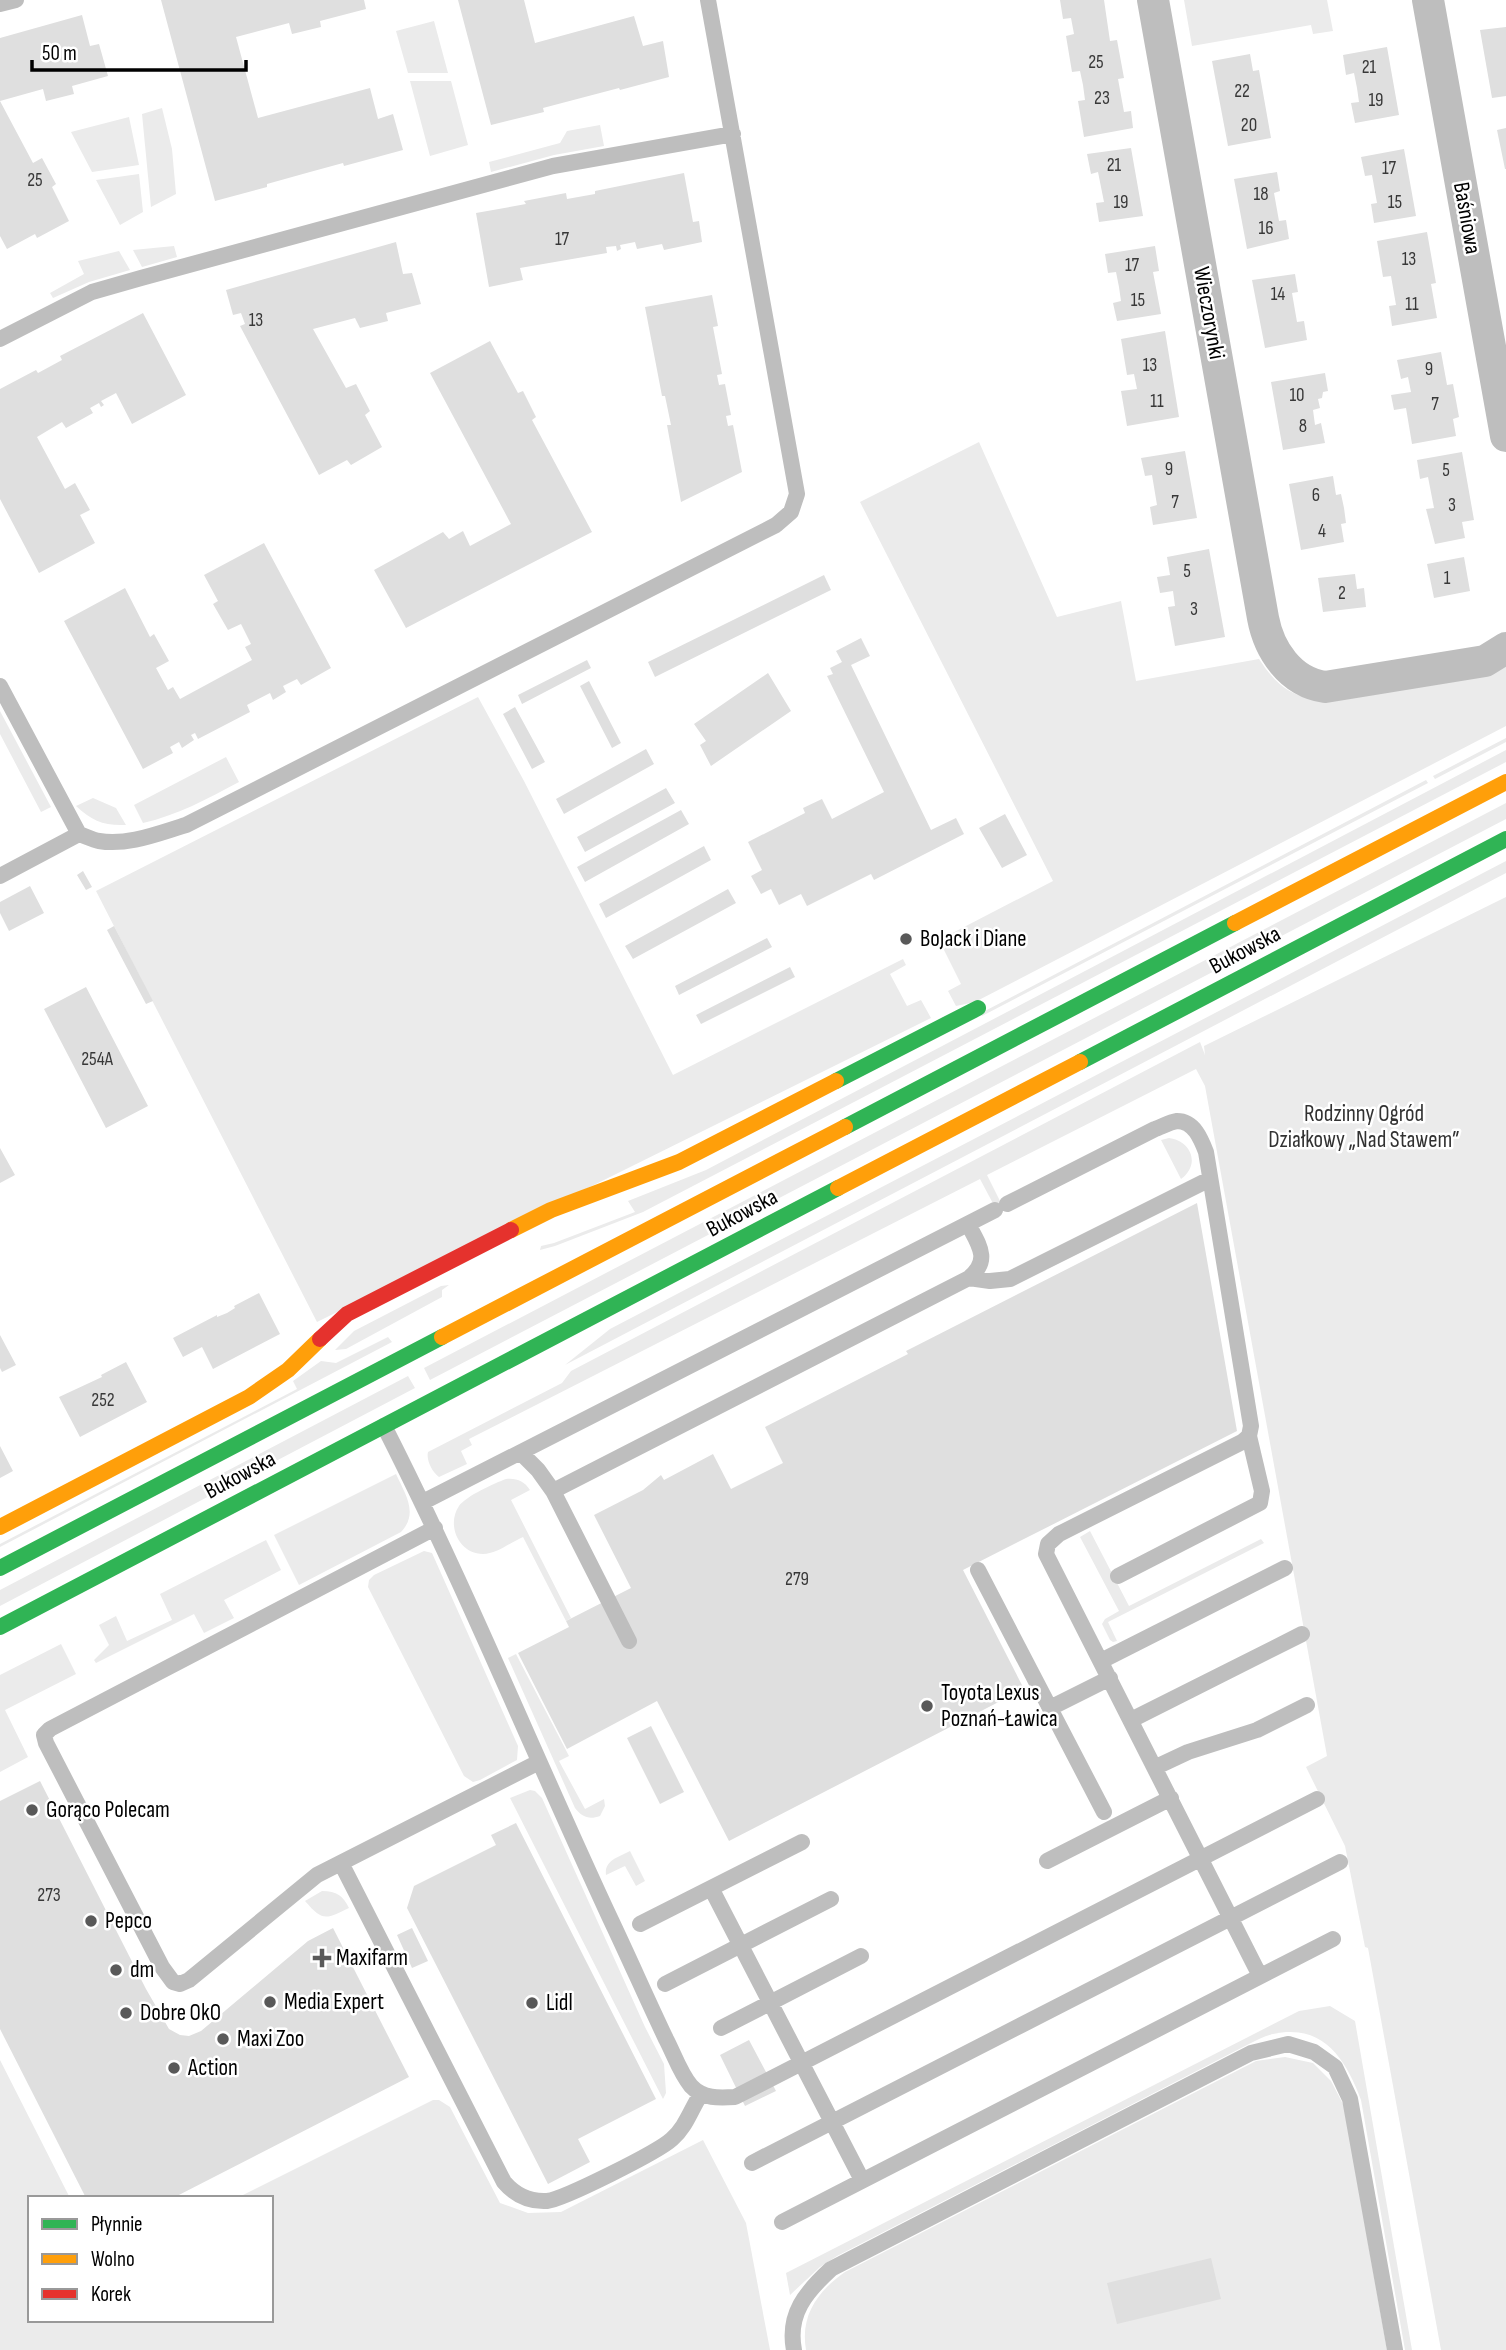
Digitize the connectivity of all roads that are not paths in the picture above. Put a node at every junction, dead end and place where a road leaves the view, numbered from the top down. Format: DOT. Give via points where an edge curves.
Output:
graph roads {
  1 [pos="16,0"];
  2 [pos="708,0"];
  3 [pos="1153,0"];
  4 [pos="1428,0"];
  5 [pos="0,4"];
  6 [pos="733,134"];
  7 [pos="0,339"];
  8 [pos="1506,436"];
  9 [pos="1506,648"];
  10 [pos="0,686"];
  11 [pos="1506,782"];
  12 [pos="79,834"];
  13 [pos="1506,839"];
  14 [pos="0,876"];
  15 [pos="978,1008"];
  16 [pos="1210,1179"];
  17 [pos="968,1224"];
  18 [pos="969,1278"];
  19 [pos="384,1426"];
  20 [pos="1249,1436"];
  21 [pos="521,1453"];
  22 [pos="553,1491"];
  23 [pos="423,1503"];
  24 [pos="0,1527"];
  25 [pos="435,1528"];
  26 [pos="0,1568"];
  27 [pos="1285,1568"];
  28 [pos="978,1570"];
  29 [pos="1118,1576"];
  30 [pos="0,1627"];
  31 [pos="1302,1634"];
  32 [pos="629,1641"];
  33 [pos="1101,1661"];
  34 [pos="1110,1678"];
  35 [pos="1307,1705"];
  36 [pos="1050,1708"];
  37 [pos="1131,1720"];
  38 [pos="539,1762"];
  39 [pos="1156,1767"];
  40 [pos="1171,1798"];
  41 [pos="1317,1799"];
  42 [pos="1104,1812"];
  43 [pos="802,1842"];
  44 [pos="1201,1859"];
  45 [pos="1047,1861"];
  46 [pos="1340,1862"];
  47 [pos="341,1863"];
  48 [pos="711,1888"];
  49 [pos="831,1899"];
  50 [pos="1230,1918"];
  51 [pos="640,1924"];
  52 [pos="1333,1939"];
  53 [pos="741,1945"];
  54 [pos="861,1956"];
  55 [pos="1260,1976"];
  56 [pos="665,1984"];
  57 [pos="771,2003"];
  58 [pos="721,2028"];
  59 [pos="802,2063"];
  60 [pos="702,2094"];
  61 [pos="832,2122"];
  62 [pos="752,2163"];
  63 [pos="862,2180"];
  64 [pos="782,2222"];
  65 [pos="794,2350"];
  66 [pos="1395,2350"];
  1 -- 5 [label="lane"];
  2 -- 6 [label="lane"];
  3 -- 9 [label="street, Wieczorynki" via="1264,625 1271,643 1289,669 1309,683 1325,687 1485,661"];
  4 -- 8 [label="street, Baśniowa"];
  6 -- 7 [label="lane" via="553,166 154,274 92,292"];
  6 -- 12 [label="lane" via="797,494 791,512 776,525 186,825 124,841 100,841"];
  10 -- 12 [label="lane"];
  11 -- 26 [label="main road, Bukowska"];
  12 -- 14 [label="lane"];
  13 -- 19 [label="main road, Bukowska"];
  15 -- 24 [label="main road" via="679,1163 551,1210 358,1309 250,1397"];
  16 -- 17 [label="lane" via="1200,1137 1190,1125 1177,1121"];
  16 -- 18 [label="lane" via="1010,1279"];
  16 -- 20 [label="lane"];
  17 -- 18 [label="lane" via="981,1258 979,1269"];
  17 -- 21 [label="lane"];
  18 -- 22 [label="lane"];
  19 -- 23 [label="lane"];
  19 -- 30 [label="main road, Bukowska"];
  20 -- 29 [label="lane" via="1262,1491 1260,1503"];
  20 -- 33 [label="lane" via="1059,1534 1048,1544 1046,1554"];
  21 -- 22 [label="lane"];
  21 -- 23 [label="lane"];
  22 -- 32 [label="lane"];
  23 -- 25 [label="lane"];
  25 -- 38 [label="lane"];
  25 -- 47 [label="lane" via="44,1735 173,1982 189,1980 317,1875"];
  27 -- 33 [label="lane"];
  28 -- 36 [label="lane"];
  31 -- 37 [label="lane"];
  33 -- 34 [label="lane"];
  34 -- 36 [label="lane"];
  34 -- 37 [label="lane"];
  35 -- 39 [label="lane" via="1258,1730"];
  36 -- 42 [label="lane"];
  37 -- 39 [label="lane"];
  38 -- 47 [label="lane"];
  38 -- 60 [label="lane" via="664,2034 685,2076"];
  39 -- 40 [label="lane"];
  40 -- 44 [label="lane"];
  40 -- 45 [label="lane"];
  41 -- 44 [label="lane"];
  43 -- 48 [label="lane"];
  44 -- 50 [label="lane"];
  44 -- 59 [label="lane"];
  46 -- 50 [label="lane"];
  47 -- 60 [label="lane" via="512,2191 534,2201 561,2198 657,2150 680,2131"];
  48 -- 51 [label="lane"];
  48 -- 53 [label="lane"];
  49 -- 53 [label="lane"];
  50 -- 55 [label="lane"];
  50 -- 61 [label="lane"];
  52 -- 55 [label="lane"];
  53 -- 56 [label="lane"];
  53 -- 57 [label="lane"];
  54 -- 57 [label="lane"];
  55 -- 63 [label="lane"];
  57 -- 58 [label="lane"];
  57 -- 59 [label="lane"];
  59 -- 60 [label="lane" via="735,2097"];
  59 -- 61 [label="lane"];
  61 -- 62 [label="lane"];
  61 -- 63 [label="lane"];
  63 -- 64 [label="lane"];
  65 -- 66 [label="lane" via="791,2334 804,2297 831,2269 1251,2053 1288,2044 1314,2052 1335,2067 1350,2099"];
}
